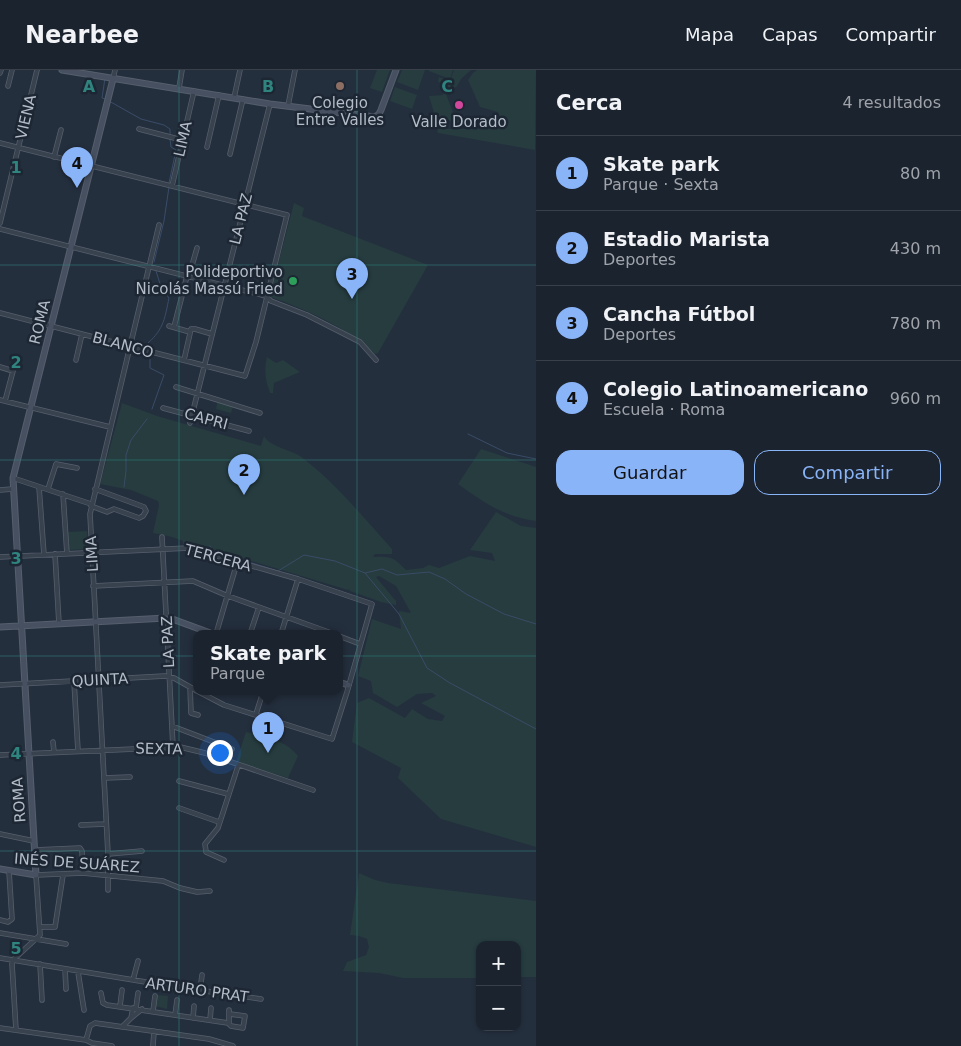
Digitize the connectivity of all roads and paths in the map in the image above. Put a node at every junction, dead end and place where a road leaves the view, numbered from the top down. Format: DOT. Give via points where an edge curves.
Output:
graph roads {
  1 [pos="12,70"];
  2 [pos="37,70"];
  3 [pos="62,70"];
  4 [pos="115,70"];
  5 [pos="182,70"];
  6 [pos="240,70"];
  7 [pos="296,70"];
  8 [pos="396,70"];
  9 [pos="111,78"];
  10 [pos="8,86"];
  11 [pos="179,88"];
  12 [pos="194,91"];
  13 [pos="219,96"];
  14 [pos="234,98"];
  15 [pos="243,99"];
  16 [pos="270,104"];
  17 [pos="288,106"];
  18 [pos="139,129"];
  19 [pos="61,130"];
  20 [pos="182,140"];
  21 [pos="0,143"];
  22 [pos="19,148"];
  23 [pos="207,148"];
  24 [pos="230,154"];
  25 [pos="54,157"];
  26 [pos="92,166"];
  27 [pos="169,186"];
  28 [pos="245,204"];
  29 [pos="0,222"];
  30 [pos="159,225"];
  31 [pos="0,229"];
  32 [pos="72,247"];
  33 [pos="197,248"];
  34 [pos="150,267"];
  35 [pos="188,276"];
  36 [pos="224,286"];
  37 [pos="266,296"];
  38 [pos="0,314"];
  39 [pos="168,326"];
  40 [pos="52,327"];
  41 [pos="174,328"];
  42 [pos="191,330"];
  43 [pos="82,334"];
  44 [pos="212,334"];
  45 [pos="130,348"];
  46 [pos="76,360"];
  47 [pos="184,360"];
  48 [pos="376,360"];
  49 [pos="204,366"];
  50 [pos="0,368"];
  51 [pos="176,387"];
  52 [pos="198,393"];
  53 [pos="0,400"];
  54 [pos="6,401"];
  55 [pos="32,407"];
  56 [pos="163,408"];
  57 [pos="260,413"];
  58 [pos="192,416"];
  59 [pos="190,423"];
  60 [pos="110,427"];
  61 [pos="248,431"];
  62 [pos="77,468"];
  63 [pos="13,478"];
  64 [pos="39,487"];
  65 [pos="13,489"];
  66 [pos="48,489"];
  67 [pos="0,490"];
  68 [pos="95,490"];
  69 [pos="63,494"];
  70 [pos="118,497"];
  71 [pos="91,505"];
  72 [pos="114,509"];
  73 [pos="162,538"];
  74 [pos="162,548"];
  75 [pos="92,552"];
  76 [pos="55,554"];
  77 [pos="67,554"];
  78 [pos="44,555"];
  79 [pos="17,556"];
  80 [pos="0,557"];
  81 [pos="237,563"];
  82 [pos="298,579"];
  83 [pos="164,582"];
  84 [pos="93,586"];
  85 [pos="228,596"];
  86 [pos="259,607"];
  87 [pos="287,617"];
  88 [pos="166,618"];
  89 [pos="95,621"];
  90 [pos="58,624"];
  91 [pos="21,626"];
  92 [pos="0,627"];
  93 [pos="203,630"];
  94 [pos="215,630"];
  95 [pos="251,630"];
  96 [pos="282,630"];
  97 [pos="323,630"];
  98 [pos="343,638"];
  99 [pos="360,644"];
  100 [pos="169,677"];
  101 [pos="98,680"];
  102 [pos="74,681"];
  103 [pos="343,683"];
  104 [pos="24,684"];
  105 [pos="0,685"];
  106 [pos="348,685"];
  107 [pos="190,687"];
  108 [pos="193,688"];
  109 [pos="205,695"];
  110 [pos="262,695"];
  111 [pos="256,714"];
  112 [pos="198,715"];
  113 [pos="172,726"];
  114 [pos="53,742"];
  115 [pos="173,747"];
  116 [pos="102,749"];
  117 [pos="232,749"];
  118 [pos="78,751"];
  119 [pos="54,752"];
  120 [pos="28,754"];
  121 [pos="0,755"];
  122 [pos="238,766"];
  123 [pos="130,777"];
  124 [pos="104,778"];
  125 [pos="179,781"];
  126 [pos="313,790"];
  127 [pos="228,794"];
  128 [pos="179,808"];
  129 [pos="219,822"];
  130 [pos="106,824"];
  131 [pos="81,825"];
  132 [pos="0,834"];
  133 [pos="34,841"];
  134 [pos="35,850"];
  135 [pos="142,851"];
  136 [pos="108,854"];
  137 [pos="224,860"];
  138 [pos="0,869"];
  139 [pos="10,871"];
  140 [pos="83,873"];
  141 [pos="63,875"];
  142 [pos="36,876"];
  143 [pos="109,876"];
  144 [pos="108,890"];
  145 [pos="210,891"];
  146 [pos="0,920"];
  147 [pos="40,927"];
  148 [pos="0,933"];
  149 [pos="37,939"];
  150 [pos="66,944"];
  151 [pos="0,958"];
  152 [pos="14,960"];
  153 [pos="138,961"];
  154 [pos="40,964"];
  155 [pos="65,969"];
  156 [pos="78,972"];
  157 [pos="202,975"];
  158 [pos="133,980"];
  159 [pos="66,989"];
  160 [pos="122,990"];
  161 [pos="200,991"];
  162 [pos="101,993"];
  163 [pos="138,993"];
  164 [pos="155,996"];
  165 [pos="261,999"];
  166 [pos="42,1000"];
  167 [pos="177,1000"];
  168 [pos="120,1006"];
  169 [pos="194,1006"];
  170 [pos="134,1008"];
  171 [pos="211,1008"];
  172 [pos="142,1009"];
  173 [pos="84,1010"];
  174 [pos="153,1011"];
  175 [pos="175,1015"];
  176 [pos="130,1018"];
  177 [pos="193,1018"];
  178 [pos="210,1020"];
  179 [pos="228,1023"];
  180 [pos="122,1026"];
  181 [pos="0,1028"];
  182 [pos="16,1030"];
  183 [pos="154,1031"];
  184 [pos="86,1040"];
  185 [pos="112,1046"];
  186 [pos="153,1046"];
  187 [pos="233,1046"];
  1 -- 10 [label="street"];
  2 -- 22 [label="street, VIENA"];
  3 -- 9 [label="street"];
  4 -- 9 [label="street, ROMA"];
  5 -- 11 [label="street"];
  6 -- 14 [label="street"];
  7 -- 17 [label="street"];
  8 -- 17 [label="street" via="381,110 375,117"];
  9 -- 11 [label="street"];
  9 -- 26 [label="street, ROMA" via="110,97"];
  11 -- 12 [label="street"];
  12 -- 13 [label="street"];
  12 -- 20 [label="street, LIMA"];
  13 -- 14 [label="street"];
  13 -- 23 [label="street"];
  14 -- 15 [label="street"];
  15 -- 16 [label="street"];
  15 -- 24 [label="street"];
  16 -- 17 [label="street"];
  16 -- 28 [label="street, LA PAZ"];
  18 -- 20 [label="street"];
  19 -- 25 [label="street"];
  20 -- 27 [label="street, LIMA"];
  21 -- 22 [label="street"];
  22 -- 25 [label="street"];
  22 -- 29 [label="street, VIENA"];
  25 -- 26 [label="street"];
  26 -- 27 [label="street"];
  26 -- 32 [label="street, ROMA"];
  27 -- 28 [label="street"];
  28 -- 36 [label="street, LA PAZ"];
  28 -- 37 [label="street" via="287,215"];
  30 -- 34 [label="street, LIMA"];
  31 -- 32 [label="street"];
  32 -- 34 [label="street"];
  32 -- 40 [label="street, ROMA"];
  33 -- 35 [label="street"];
  34 -- 35 [label="street"];
  34 -- 45 [label="street, LIMA"];
  35 -- 36 [label="street"];
  35 -- 41 [label="street"];
  36 -- 37 [label="street"];
  36 -- 44 [label="street, LA PAZ"];
  37 -- 48 [label="street" via="360,342"];
  37 -- 49 [label="street, BLANCO" via="245,376"];
  38 -- 40 [label="street, BLANCO"];
  39 -- 41 [label="street"];
  40 -- 43 [label="street, BLANCO"];
  40 -- 55 [label="street, ROMA"];
  41 -- 42 [label="street"];
  42 -- 44 [label="street"];
  42 -- 47 [label="street"];
  43 -- 45 [label="street, BLANCO"];
  43 -- 46 [label="street"];
  44 -- 49 [label="street, LA PAZ"];
  45 -- 47 [label="street, BLANCO"];
  45 -- 60 [label="street, LIMA"];
  47 -- 49 [label="street, BLANCO"];
  49 -- 52 [label="street, LA PAZ"];
  50 -- 54 [label="street" via="13,371"];
  51 -- 52 [label="street"];
  52 -- 57 [label="street"];
  52 -- 58 [label="street, LA PAZ"];
  53 -- 54 [label="street"];
  54 -- 55 [label="street"];
  55 -- 60 [label="street"];
  55 -- 63 [label="street, ROMA"];
  56 -- 58 [label="street, CAPRI"];
  58 -- 59 [label="street, LA PAZ"];
  58 -- 61 [label="street, CAPRI"];
  60 -- 68 [label="street, LIMA"];
  62 -- 66 [label="street" via="56,464"];
  63 -- 64 [label="street"];
  63 -- 65 [label="street, ROMA"];
  64 -- 66 [label="street"];
  64 -- 78 [label="street"];
  65 -- 67 [label="street"];
  65 -- 79 [label="street, ROMA"];
  66 -- 69 [label="street"];
  68 -- 70 [label="street"];
  68 -- 71 [label="street, LIMA"];
  69 -- 71 [label="street"];
  69 -- 77 [label="street"];
  70 -- 72 [label="street"];
  70 -- 72 [label="street" via="144,507 145,514 139,518"];
  71 -- 72 [label="street" via="107,512"];
  71 -- 75 [label="street, LIMA"];
  73 -- 74 [label="street, LA PAZ"];
  74 -- 75 [label="street, TERCERA"];
  74 -- 81 [label="street, TERCERA" via="189,548"];
  74 -- 83 [label="street, LA PAZ"];
  75 -- 77 [label="street, TERCERA"];
  75 -- 84 [label="street, LIMA"];
  76 -- 77 [label="street, TERCERA"];
  76 -- 78 [label="street, TERCERA"];
  76 -- 90 [label="street"];
  78 -- 79 [label="street, TERCERA"];
  79 -- 80 [label="street, TERCERA"];
  79 -- 91 [label="street, ROMA"];
  81 -- 82 [label="street, TERCERA"];
  81 -- 85 [label="street"];
  82 -- 87 [label="street"];
  82 -- 99 [label="street, TERCERA" via="372,604"];
  83 -- 84 [label="street"];
  83 -- 85 [label="street" via="193,581"];
  83 -- 88 [label="street, LA PAZ"];
  84 -- 89 [label="street, LIMA"];
  85 -- 86 [label="street"];
  85 -- 94 [label="street"];
  86 -- 87 [label="street"];
  86 -- 95 [label="street"];
  87 -- 96 [label="street"];
  87 -- 97 [label="street"];
  88 -- 89 [label="street"];
  88 -- 93 [label="street"];
  88 -- 100 [label="street, LA PAZ"];
  89 -- 90 [label="street"];
  89 -- 101 [label="street, LIMA"];
  90 -- 91 [label="street"];
  91 -- 92 [label="street"];
  91 -- 104 [label="street, ROMA"];
  98 -- 99 [label="street"];
  99 -- 106 [label="street"];
  100 -- 101 [label="street, QUINTA"];
  100 -- 107 [label="street, QUINTA"];
  100 -- 113 [label="street, LA PAZ"];
  101 -- 102 [label="street, QUINTA"];
  101 -- 116 [label="street, LIMA"];
  102 -- 104 [label="street, QUINTA"];
  102 -- 118 [label="street"];
  103 -- 106 [label="street"];
  104 -- 105 [label="street, QUINTA"];
  104 -- 120 [label="street, ROMA"];
  106 -- 111 [label="street, QUINTA" via="332,739"];
  107 -- 108 [label="street, QUINTA"];
  107 -- 112 [label="street" via="191,713"];
  109 -- 111 [label="street, QUINTA" via="224,705"];
  110 -- 111 [label="street"];
  113 -- 115 [label="street, LA PAZ"];
  113 -- 117 [label="street"];
  114 -- 119 [label="street"];
  115 -- 116 [label="street, SEXTA"];
  115 -- 122 [label="street, SEXTA" via="205,753"];
  116 -- 118 [label="street, SEXTA"];
  116 -- 124 [label="street, LIMA"];
  118 -- 119 [label="street, SEXTA"];
  119 -- 120 [label="street, SEXTA"];
  120 -- 121 [label="street, SEXTA"];
  120 -- 133 [label="street, ROMA"];
  122 -- 126 [label="street, SEXTA"];
  122 -- 127 [label="street"];
  123 -- 124 [label="street"];
  124 -- 130 [label="street, LIMA"];
  125 -- 127 [label="street"];
  127 -- 129 [label="street"];
  128 -- 129 [label="street"];
  129 -- 137 [label="street" via="205,847 210,855"];
  130 -- 131 [label="street"];
  130 -- 136 [label="street, LIMA"];
  132 -- 133 [label="street"];
  133 -- 134 [label="street, ROMA"];
  134 -- 140 [label="street" via="82,849"];
  134 -- 142 [label="street, ROMA"];
  135 -- 136 [label="street"];
  136 -- 143 [label="street, LIMA"];
  138 -- 139 [label="street, INÉS DE SUÁREZ"];
  139 -- 142 [label="street, INÉS DE SUÁREZ"];
  139 -- 146 [label="street" via="12,919 8,922"];
  140 -- 141 [label="street, INÉS DE SUÁREZ"];
  140 -- 143 [label="street, INÉS DE SUÁREZ"];
  141 -- 142 [label="street, INÉS DE SUÁREZ"];
  141 -- 147 [label="street" via="55,927"];
  142 -- 147 [label="street, ROMA"];
  143 -- 144 [label="street, LIMA"];
  143 -- 145 [label="street, INÉS DE SUÁREZ" via="163,881 197,892"];
  147 -- 149 [label="street, ROMA"];
  148 -- 149 [label="street"];
  149 -- 150 [label="street"];
  149 -- 152 [label="street"];
  151 -- 152 [label="street, ARTURO PRAT"];
  152 -- 154 [label="street, ARTURO PRAT"];
  152 -- 182 [label="street"];
  153 -- 158 [label="street, ARTURO PRAT"];
  154 -- 155 [label="street, ARTURO PRAT"];
  154 -- 166 [label="street"];
  155 -- 156 [label="street, ARTURO PRAT"];
  155 -- 159 [label="street"];
  156 -- 158 [label="street, ARTURO PRAT"];
  156 -- 173 [label="street"];
  157 -- 161 [label="street"];
  158 -- 161 [label="street, ARTURO PRAT"];
  160 -- 168 [label="street"];
  161 -- 165 [label="street, ARTURO PRAT"];
  162 -- 168 [label="street" via="104,1004"];
  163 -- 170 [label="street"];
  164 -- 174 [label="street"];
  167 -- 175 [label="street"];
  168 -- 170 [label="street"];
  169 -- 177 [label="street"];
  170 -- 172 [label="street"];
  170 -- 176 [label="street"];
  171 -- 178 [label="street"];
  172 -- 174 [label="street"];
  172 -- 176 [label="street"];
  174 -- 175 [label="street"];
  175 -- 177 [label="street"];
  176 -- 180 [label="street"];
  177 -- 178 [label="street"];
  178 -- 179 [label="street"];
  179 -- 179 [label="street" via="230,1012 245,1016 244,1026 240,1028"];
  180 -- 183 [label="street"];
  180 -- 184 [label="street" via="94,1023"];
  181 -- 182 [label="street"];
  182 -- 184 [label="street"];
  183 -- 186 [label="street"];
  183 -- 187 [label="street"];
  184 -- 185 [label="street"];
}
